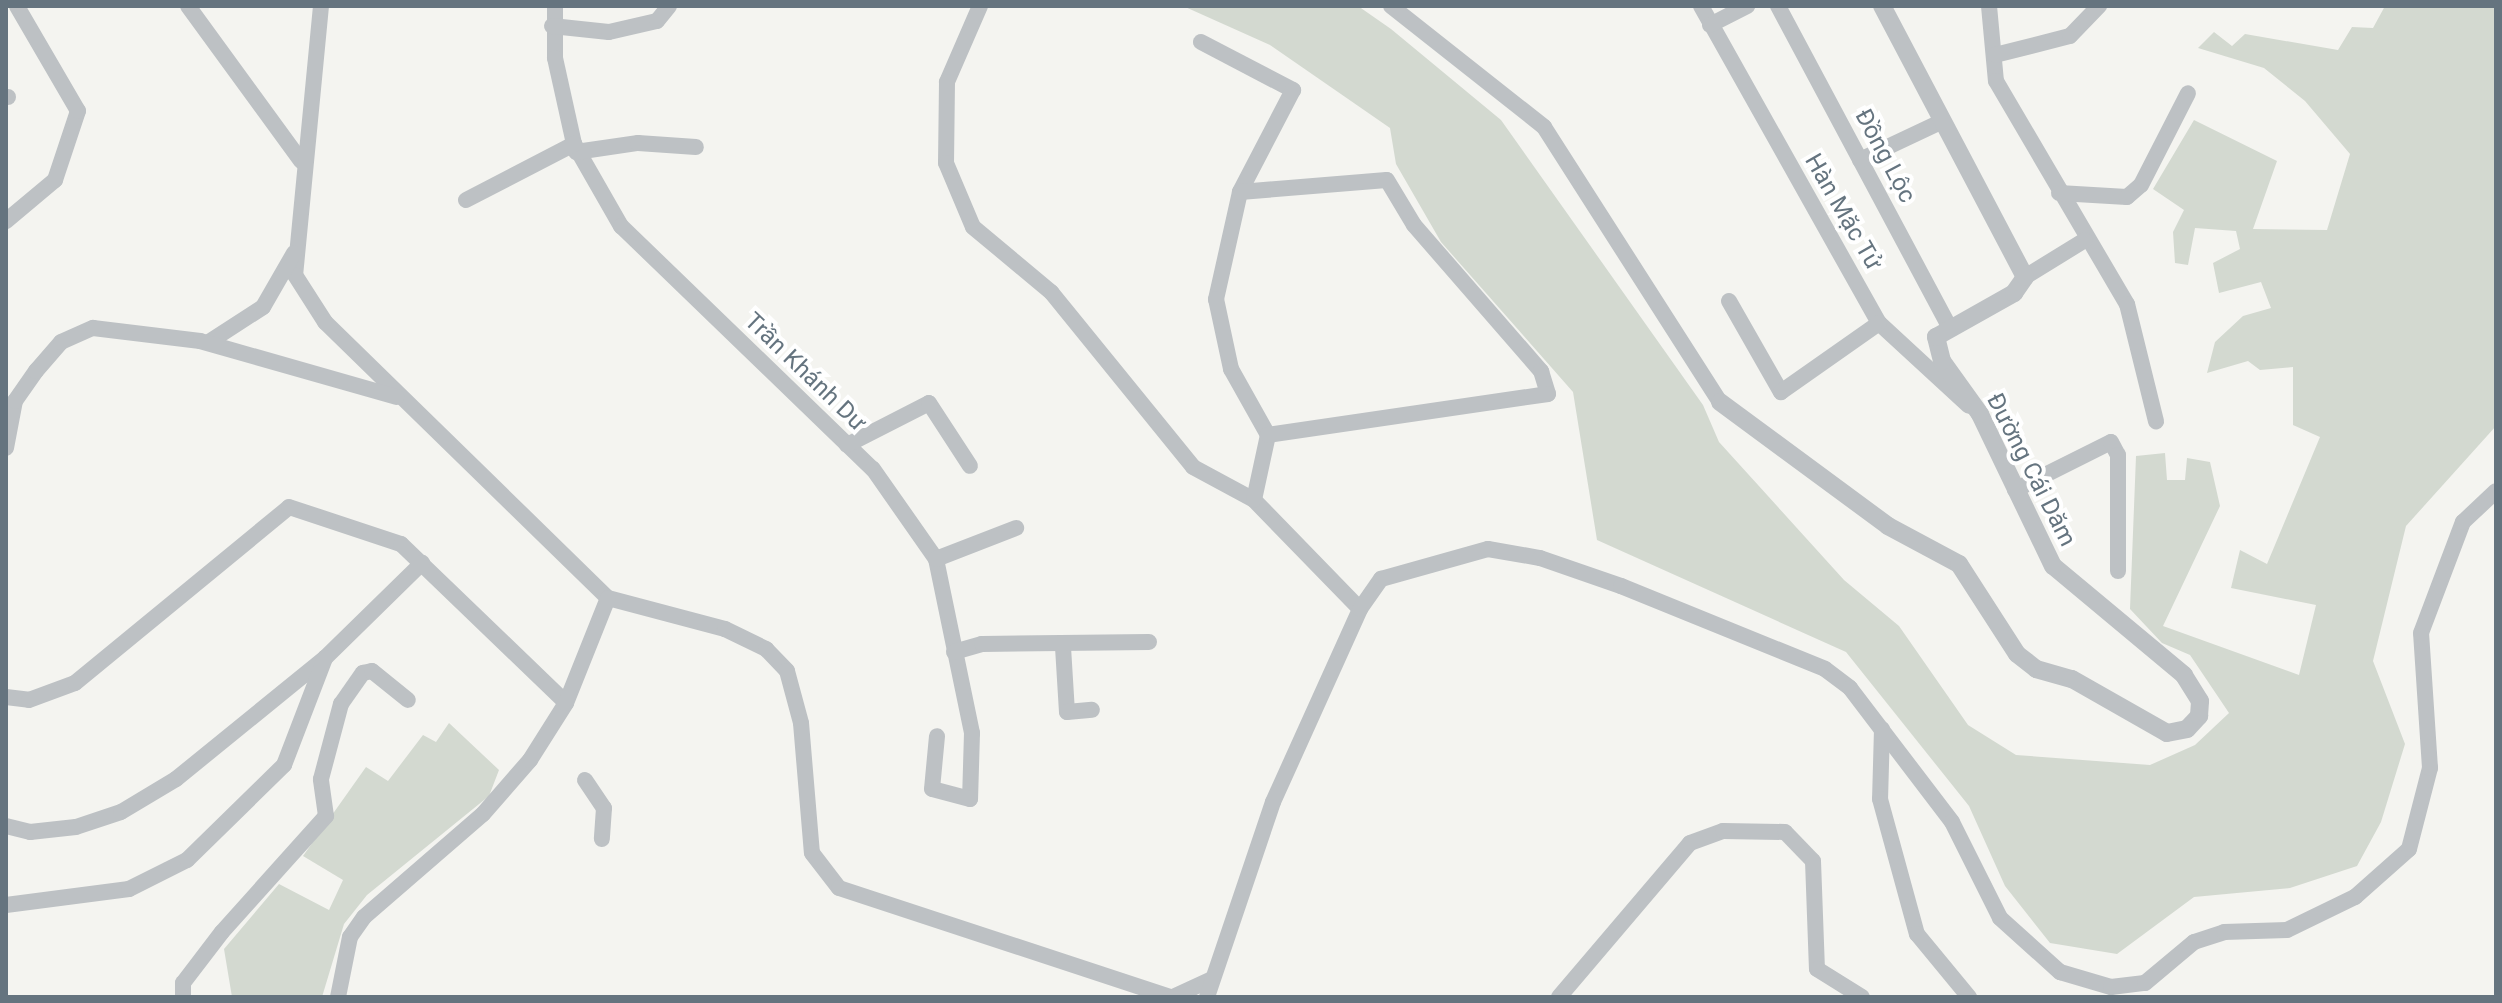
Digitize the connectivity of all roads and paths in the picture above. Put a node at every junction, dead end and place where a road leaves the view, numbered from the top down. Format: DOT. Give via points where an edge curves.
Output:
graph roads {
  1 [pos="17,6"];
  2 [pos="188,6"];
  3 [pos="321,6"];
  4 [pos="555,6"];
  5 [pos="669,6"];
  6 [pos="980,6"];
  7 [pos="1391,6"];
  8 [pos="1701,6"];
  9 [pos="1747,6"];
  10 [pos="1778,6"];
  11 [pos="1882,6"];
  12 [pos="1989,6"];
  13 [pos="2099,6"];
  14 [pos="1710,25"];
  15 [pos="552,26"];
  16 [pos="1201,42"];
  17 [pos="1995,55"];
  18 [pos="2188,93"];
  19 [pos="1943,121"];
  20 [pos="696,147"];
  21 [pos="575,148"];
  22 [pos="1860,160"];
  23 [pos="301,161"];
  24 [pos="1240,192"];
  25 [pos="2059,193"];
  26 [pos="466,200"];
  27 [pos="6,221"];
  28 [pos="2085,240"];
  29 [pos="295,252"];
  30 [pos="2025,277"];
  31 [pos="1729,301"];
  32 [pos="1879,323"];
  33 [pos="1950,328"];
  34 [pos="200,341"];
  35 [pos="402,399"];
  36 [pos="1720,402"];
  37 [pos="1980,414"];
  38 [pos="2156,421"];
  39 [pos="1268,435"];
  40 [pos="847,445"];
  41 [pos="6,448"];
  42 [pos="970,466"];
  43 [pos="2015,490"];
  44 [pos="2496,491"];
  45 [pos="1254,500"];
  46 [pos="1016,528"];
  47 [pos="936,559"];
  48 [pos="422,563"];
  49 [pos="2118,571"];
  50 [pos="608,598"];
  51 [pos="1360,609"];
  52 [pos="1149,642"];
  53 [pos="1063,647"];
  54 [pos="954,652"];
  55 [pos="325,658"];
  56 [pos="6,697"];
  57 [pos="408,700"];
  58 [pos="566,703"];
  59 [pos="1092,710"];
  60 [pos="1882,729"];
  61 [pos="937,736"];
  62 [pos="585,780"];
  63 [pos="6,826"];
  64 [pos="602,839"];
  65 [pos="6,905"];
  66 [pos="1212,979"];
  67 [pos="183,997"];
  68 [pos="338,997"];
  69 [pos="1172,997"];
  70 [pos="1207,997"];
  71 [pos="1559,997"];
  72 [pos="1862,997"];
  73 [pos="1969,997"];
  1 -- 27 [label="street" via="78,111 55,180"];
  2 -- 23 [label="street"];
  3 -- 23 [label="street"];
  4 -- 15 [label="street, Trần Khánh Dư"];
  5 -- 15 [label="street" via="657,21 609,32"];
  6 -- 45 [label="street" via="947,82 946,163 973,227 1051,292 1193,467"];
  7 -- 36 [label="street" via="1544,127"];
  8 -- 14 [label="street, Hàn Mặc Tử"];
  9 -- 14 [label="street"];
  10 -- 22 [label="street, Đồng Lộc"];
  11 -- 19 [label="street"];
  12 -- 17 [label="street"];
  13 -- 17 [label="street" via="2070,36"];
  14 -- 32 [label="street, Hàn Mặc Tử"];
  15 -- 21 [label="street, Trần Khánh Dư"];
  16 -- 24 [label="street" via="1293,90"];
  17 -- 25 [label="street" via="1996,81"];
  18 -- 25 [label="street" via="2141,185 2127,197"];
  19 -- 22 [label="street"];
  19 -- 30 [label="street"];
  20 -- 21 [label="street" via="638,143"];
  21 -- 26 [label="street"];
  21 -- 40 [label="street, Trần Khánh Dư" via="645,257"];
  22 -- 33 [label="street, Đồng Lộc"];
  23 -- 29 [label="street"];
  24 -- 39 [label="street" via="1216,299 1231,369"];
  24 -- 39 [label="street" via="1387,180 1414,225 1541,371 1548,394"];
  25 -- 28 [label="street"];
  28 -- 30 [label="street"];
  28 -- 38 [label="street" via="2136,325"];
  29 -- 34 [label="street" via="263,307 215,343"];
  29 -- 35 [label="street" via="295,275 325,322"];
  30 -- 33 [label="street" via="2014,293"];
  31 -- 32 [label="street" via="1781,392"];
  32 -- 37 [label="street, Hàn Mặc Tử"];
  33 -- 37 [label="street, Đường Cái Dăm" via="1936,346"];
  34 -- 35 [label="street"];
  34 -- 41 [label="street" via="93,328 61,342 15,401"];
  35 -- 50 [label="street"];
  36 -- 43 [label="street, Đường Cái Dăm" via="1888,526 1959,564 2017,654 2036,669 2072,679 2167,733 2187,729 2200,701 2184,675 2053,566"];
  37 -- 43 [label="street, Đường Cái Dăm"];
  39 -- 45 [label="street"];
  40 -- 42 [label="street" via="929,403"];
  40 -- 47 [label="street, Trần Khánh Dư" via="905,507"];
  43 -- 49 [label="street" via="2111,442 2118,455"];
  44 -- 60 [label="street" via="2463,522 2421,633 2430,768 2409,849 2355,897 2287,930 2224,932 2194,942 2145,983 2111,987 2060,972 2000,918 1952,822"];
  45 -- 51 [label="street"];
  46 -- 47 [label="street"];
  47 -- 54 [label="street, Trần Khánh Dư"];
  48 -- 55 [label="street"];
  48 -- 56 [label="street" via="379,533 289,507 75,683 29,700"];
  48 -- 58 [label="street"];
  50 -- 58 [label="street"];
  50 -- 69 [label="street" via="725,629 766,649 787,671 801,723 812,853 839,888"];
  51 -- 60 [label="street" via="1381,579 1426,561 1488,549 1540,558 1825,669"];
  51 -- 66 [label="street" via="1273,802"];
  52 -- 53 [label="street"];
  53 -- 54 [label="street" via="982,644"];
  53 -- 59 [label="street" via="1067,712"];
  54 -- 61 [label="street, Trần Khánh Dư" via="972,733 970,799 932,789"];
  55 -- 63 [label="street" via="176,779 121,812 76,827 30,832"];
  55 -- 65 [label="street" via="284,765 187,860 129,889"];
  57 -- 67 [label="street" via="372,671 363,673 341,704 321,779 326,816 222,932 183,983"];
  58 -- 68 [label="street" via="530,760 483,814 364,917 350,937"];
  60 -- 73 [label="street" via="1880,799 1917,934"];
  62 -- 64 [label="street" via="604,808"];
  66 -- 69 [label="street"];
  66 -- 70 [label="street"];
  71 -- 72 [label="street" via="1690,843 1738,831 1785,832 1813,861 1817,969"];
}
